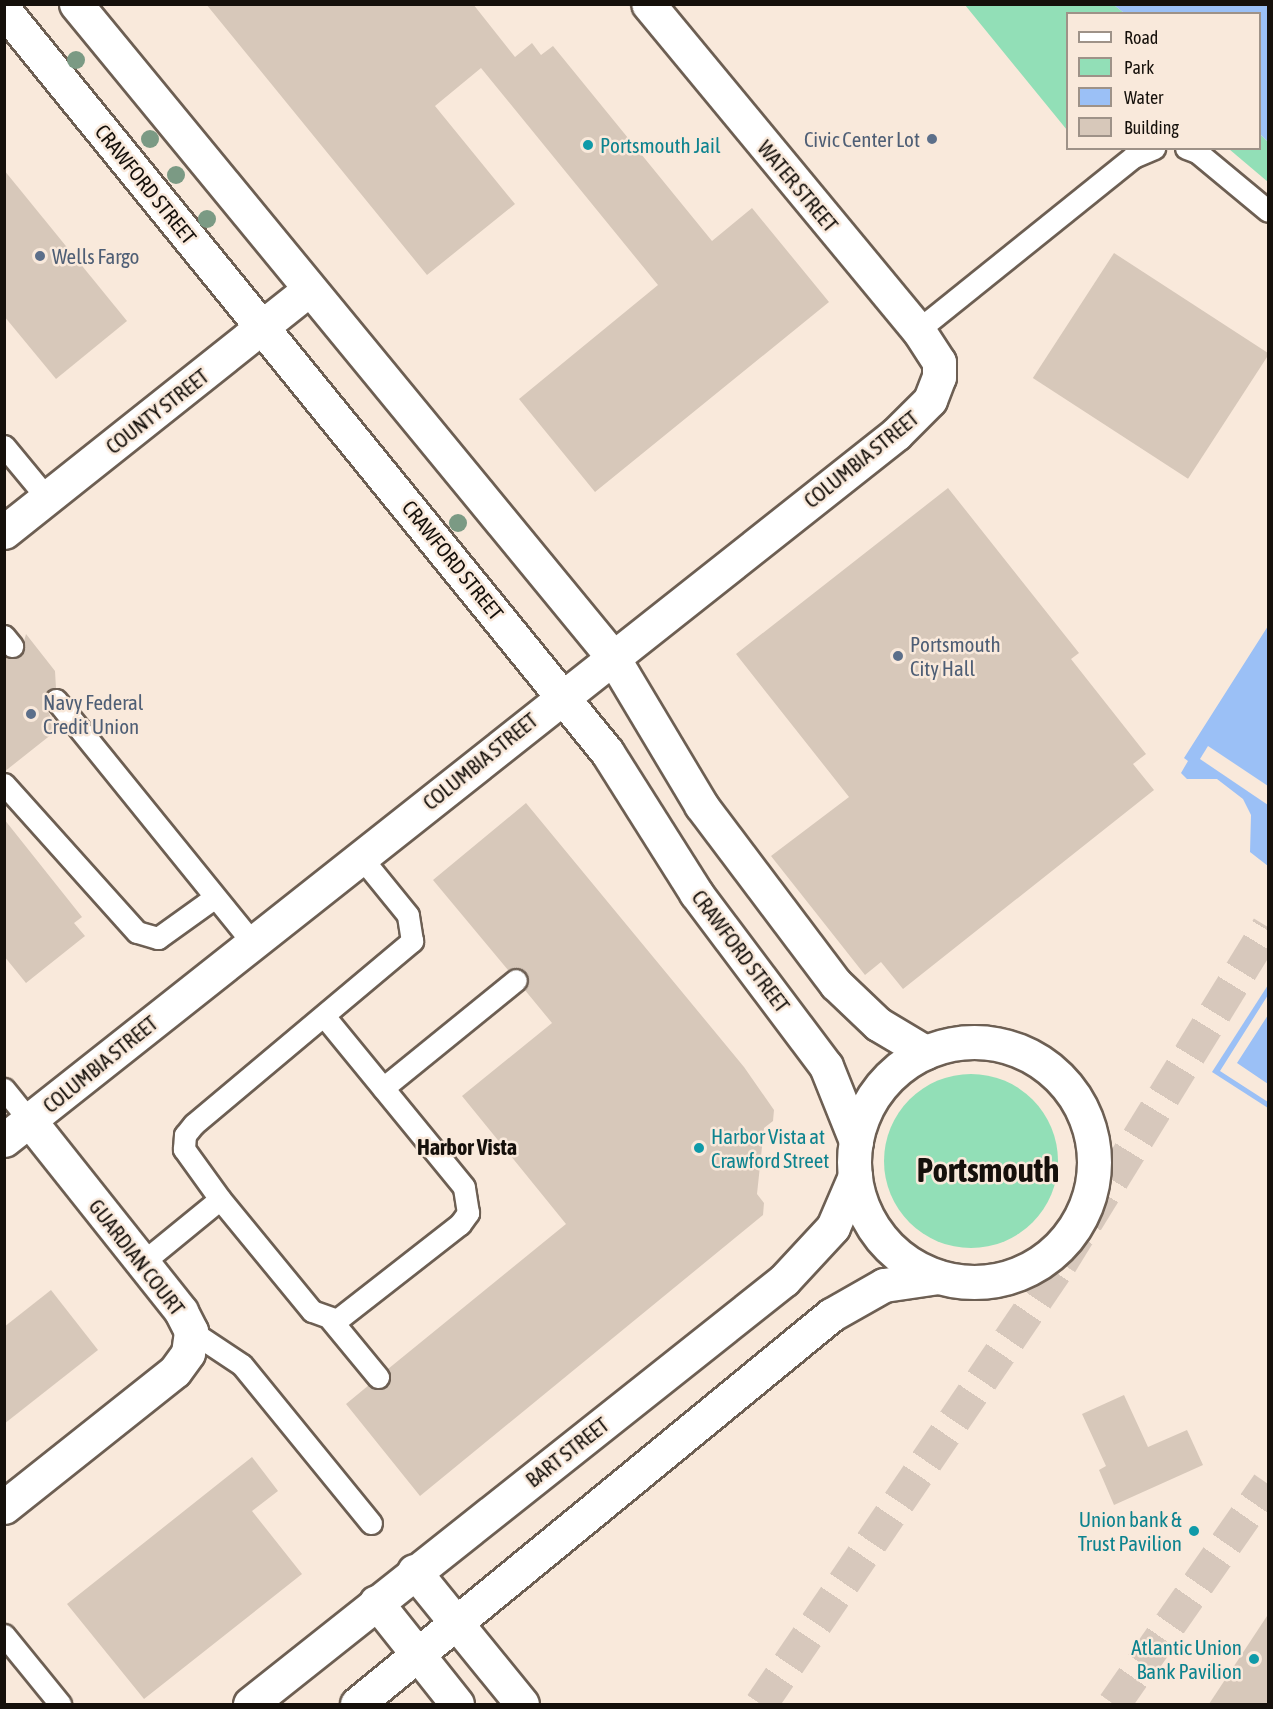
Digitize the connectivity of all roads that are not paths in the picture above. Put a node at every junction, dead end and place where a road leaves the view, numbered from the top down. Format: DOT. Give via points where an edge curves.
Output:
graph roads {
  1 [pos="76,4"];
  2 [pos="648,4"];
  3 [pos="4,10"];
  4 [pos="1149,150"];
  5 [pos="1192,150"];
  6 [pos="1269,211"];
  7 [pos="308,290"];
  8 [pos="262,327"];
  9 [pos="918,330"];
  10 [pos="939,372"];
  11 [pos="4,446"];
  12 [pos="47,498"];
  13 [pos="4,532"];
  14 [pos="612,656"];
  15 [pos="562,695"];
  16 [pos="56,700"];
  17 [pos="4,784"];
  18 [pos="360,856"];
  19 [pos="215,897"];
  20 [pos="252,942"];
  21 [pos="516,980"];
  22 [pos="325,1017"];
  23 [pos="926,1052"];
  24 [pos="383,1088"];
  25 [pos="4,1089"];
  26 [pos="17,1130"];
  27 [pos="856,1141"];
  28 [pos="855,1176"];
  29 [pos="220,1199"];
  30 [pos="143,1262"];
  31 [pos="938,1277"];
  32 [pos="332,1320"];
  33 [pos="191,1331"];
  34 [pos="378,1377"];
  35 [pos="4,1507"];
  36 [pos="371,1523"];
  37 [pos="414,1571"];
  38 [pos="376,1602"];
  39 [pos="456,1623"];
  40 [pos="4,1635"];
  41 [pos="417,1654"];
  42 [pos="60,1704"];
  43 [pos="250,1704"];
  44 [pos="357,1704"];
  45 [pos="457,1704"];
  46 [pos="522,1704"];
  1 -- 7 [label="main road"];
  2 -- 9 [label="main road, WATER STREET"];
  3 -- 8 [label="main road, CRAWFORD STREET"];
  4 -- 9 [label="lane" via="1133,157"];
  5 -- 6 [label="lane"];
  7 -- 8 [label="main road, COUNTY STREET"];
  7 -- 14 [label="main road"];
  8 -- 12 [label="main road, COUNTY STREET"];
  8 -- 15 [label="main road, CRAWFORD STREET"];
  9 -- 10 [label="main road, WATER STREET" via="939,362"];
  10 -- 14 [label="main road, COLUMBIA STREET" via="930,400 910,422"];
  11 -- 12 [label="lane"];
  12 -- 13 [label="main road, COUNTY STREET"];
  14 -- 15 [label="main road, COLUMBIA STREET"];
  14 -- 23 [label="main road" via="700,805 836,984 878,1024"];
  15 -- 18 [label="main road, COLUMBIA STREET"];
  15 -- 27 [label="main road, CRAWFORD STREET" via="607,752 696,893 826,1066"];
  16 -- 19 [label="lane"];
  17 -- 19 [label="lane" via="137,932 158,938"];
  18 -- 20 [label="main road, COLUMBIA STREET"];
  18 -- 22 [label="lane" via="408,915 412,941"];
  19 -- 20 [label="lane"];
  20 -- 26 [label="main road, COLUMBIA STREET"];
  21 -- 24 [label="lane"];
  22 -- 24 [label="lane"];
  22 -- 29 [label="lane" via="185,1135 190,1162"];
  23 -- 27 [label="main road" via="893,1074 869,1105"];
  23 -- 31 [label="main road" via="963,1042 1002,1045 1038,1059 1073,1095 1086,1118 1095,1155 1091,1194 1075,1229 1048,1257 1014,1276 985,1281"];
  24 -- 32 [label="lane" via="464,1187 468,1213 349,1315"];
  25 -- 26 [label="lane"];
  26 -- 30 [label="main road, GUARDIAN COURT"];
  27 -- 28 [label="main road"];
  28 -- 31 [label="main road" via="864,1210 881,1239 907,1262"];
  28 -- 37 [label="main road, BART STREET" via="833,1227 784,1280"];
  29 -- 30 [label="lane"];
  29 -- 32 [label="lane" via="312,1311"];
  30 -- 33 [label="main road, GUARDIAN COURT" via="181,1311"];
  31 -- 39 [label="main road" via="884,1286 831,1315"];
  32 -- 34 [label="lane"];
  33 -- 35 [label="main road, GUARDIAN COURT" via="188,1353 175,1371"];
  33 -- 36 [label="lane" via="242,1365"];
  37 -- 38 [label="main road, BART STREET"];
  37 -- 39 [label="main road"];
  38 -- 41 [label="main road"];
  38 -- 43 [label="main road, BART STREET"];
  39 -- 41 [label="main road"];
  39 -- 46 [label="main road"];
  40 -- 42 [label="lane"];
  41 -- 44 [label="main road"];
  41 -- 45 [label="main road"];
}
